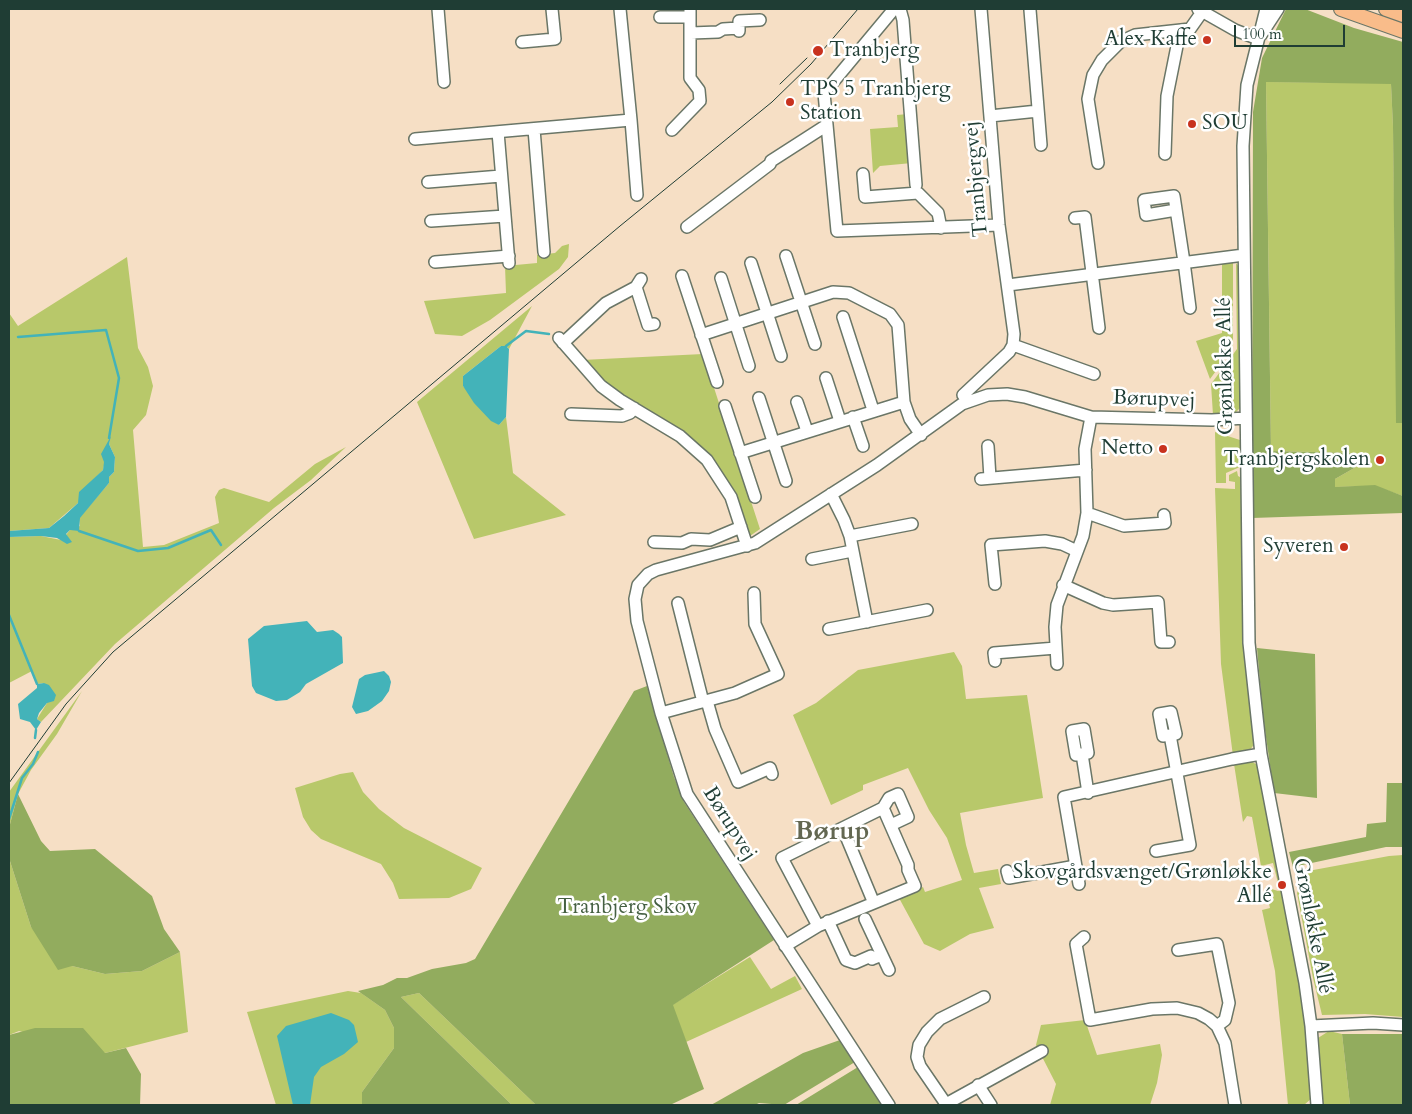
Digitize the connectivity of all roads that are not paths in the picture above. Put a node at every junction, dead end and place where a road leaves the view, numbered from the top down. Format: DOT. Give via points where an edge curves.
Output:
graph roads {
  1 [pos="438,9"];
  2 [pos="552,9"];
  3 [pos="620,9"];
  4 [pos="894,9"];
  5 [pos="900,9"];
  6 [pos="981,9"];
  7 [pos="1266,9"];
  8 [pos="1278,9"];
  9 [pos="1341,9"];
  10 [pos="1386,9"];
  11 [pos="1030,10"];
  12 [pos="1200,10"];
  13 [pos="690,13"];
  14 [pos="1403,15"];
  15 [pos="660,17"];
  16 [pos="760,20"];
  17 [pos="1180,31"];
  18 [pos="1403,32"];
  19 [pos="691,33"];
  20 [pos="1258,39"];
  21 [pos="522,42"];
  22 [pos="444,82"];
  23 [pos="1038,111"];
  24 [pos="990,116"];
  25 [pos="631,120"];
  26 [pos="826,125"];
  27 [pos="534,129"];
  28 [pos="672,130"];
  29 [pos="498,132"];
  30 [pos="415,139"];
  31 [pos="1041,145"];
  32 [pos="1165,154"];
  33 [pos="1098,163"];
  34 [pos="863,174"];
  35 [pos="501,176"];
  36 [pos="428,182"];
  37 [pos="916,185"];
  38 [pos="637,195"];
  39 [pos="1176,210"];
  40 [pos="505,216"];
  41 [pos="1075,218"];
  42 [pos="431,221"];
  43 [pos="999,225"];
  44 [pos="688,227"];
  45 [pos="941,228"];
  46 [pos="544,252"];
  47 [pos="1244,254"];
  48 [pos="786,256"];
  49 [pos="435,262"];
  50 [pos="1184,262"];
  51 [pos="751,263"];
  52 [pos="1092,274"];
  53 [pos="682,276"];
  54 [pos="720,278"];
  55 [pos="1008,285"];
  56 [pos="802,302"];
  57 [pos="1190,308"];
  58 [pos="768,313"];
  59 [pos="843,317"];
  60 [pos="654,324"];
  61 [pos="735,324"];
  62 [pos="1099,328"];
  63 [pos="701,335"];
  64 [pos="815,344"];
  65 [pos="1013,345"];
  66 [pos="781,356"];
  67 [pos="749,366"];
  68 [pos="1094,374"];
  69 [pos="826,378"];
  70 [pos="717,382"];
  71 [pos="963,395"];
  72 [pos="759,398"];
  73 [pos="797,402"];
  74 [pos="904,402"];
  75 [pos="725,406"];
  76 [pos="634,408"];
  77 [pos="873,410"];
  78 [pos="571,414"];
  79 [pos="853,417"];
  80 [pos="1091,417"];
  81 [pos="1246,418"];
  82 [pos="840,421"];
  83 [pos="807,431"];
  84 [pos="921,435"];
  85 [pos="774,442"];
  86 [pos="863,446"];
  87 [pos="988,446"];
  88 [pos="740,453"];
  89 [pos="1086,470"];
  90 [pos="786,481"];
  91 [pos="831,494"];
  92 [pos="755,497"];
  93 [pos="1087,513"];
  94 [pos="1164,514"];
  95 [pos="912,524"];
  96 [pos="741,528"];
  97 [pos="850,536"];
  98 [pos="654,542"];
  99 [pos="747,546"];
  100 [pos="852,551"];
  101 [pos="1077,551"];
  102 [pos="812,559"];
  103 [pos="995,584"];
  104 [pos="1063,585"];
  105 [pos="754,593"];
  106 [pos="678,603"];
  107 [pos="927,610"];
  108 [pos="867,622"];
  109 [pos="829,629"];
  110 [pos="1169,642"];
  111 [pos="1056,648"];
  112 [pos="995,661"];
  113 [pos="1057,664"];
  114 [pos="705,701"];
  115 [pos="661,713"];
  116 [pos="1170,735"];
  117 [pos="1082,754"];
  118 [pos="1261,754"];
  119 [pos="1177,773"];
  120 [pos="772,774"];
  121 [pos="1088,792"];
  122 [pos="883,808"];
  123 [pos="891,825"];
  124 [pos="843,829"];
  125 [pos="1156,851"];
  126 [pos="1076,866"];
  127 [pos="1007,871"];
  128 [pos="1079,884"];
  129 [pos="873,902"];
  130 [pos="865,919"];
  131 [pos="823,923"];
  132 [pos="1084,937"];
  133 [pos="785,946"];
  134 [pos="1178,950"];
  135 [pos="882,955"];
  136 [pos="889,970"];
  137 [pos="984,997"];
  138 [pos="1403,1025"];
  139 [pos="1218,1026"];
  140 [pos="1311,1026"];
  141 [pos="1042,1051"];
  142 [pos="978,1085"];
  143 [pos="889,1105"];
  144 [pos="946,1105"];
  145 [pos="991,1105"];
  146 [pos="1235,1105"];
  147 [pos="1317,1105"];
  1 -- 22 [label="street"];
  2 -- 21 [label="street" via="555,39"];
  3 -- 25 [label="street"];
  4 -- 26 [label="street" via="824,93"];
  5 -- 37 [label="street"];
  6 -- 24 [label="street, Tranbjergvej"];
  7 -- 20 [label="street, Grønløkke Allé"];
  8 -- 20 [label="street, Grønløkke Allé"];
  9 -- 18 [label="main road"];
  10 -- 14 [label="main road"];
  11 -- 23 [label="street"];
  12 -- 17 [label="street" via="1194,25"];
  12 -- 20 [label="street"];
  13 -- 15 [label="street"];
  13 -- 19 [label="street"];
  16 -- 19 [label="street" via="739,21 739,30"];
  17 -- 32 [label="street" via="1167,96"];
  17 -- 33 [label="street" via="1149,32 1127,38 1111,49 1096,68 1088,99"];
  19 -- 28 [label="street" via="690,78 699,90 700,101 677,117"];
  20 -- 47 [label="street, Grønløkke Allé" via="1244,113"];
  23 -- 24 [label="street"];
  23 -- 31 [label="street"];
  24 -- 43 [label="street, Tranbjergvej"];
  25 -- 27 [label="street"];
  25 -- 38 [label="street"];
  26 -- 44 [label="street" via="770,161"];
  26 -- 45 [label="street" via="837,231"];
  27 -- 29 [label="street"];
  27 -- 46 [label="street"];
  29 -- 30 [label="street"];
  29 -- 35 [label="street"];
  34 -- 45 [label="street" via="865,197 918,192 938,212"];
  35 -- 36 [label="street"];
  35 -- 40 [label="street"];
  39 -- 50 [label="street"];
  40 -- 42 [label="street"];
  40 -- 49 [label="street" via="509,260"];
  41 -- 52 [label="street" via="1085,217"];
  43 -- 45 [label="street"];
  43 -- 55 [label="street, Tranbjergvej"];
  47 -- 50 [label="street"];
  47 -- 81 [label="street, Grønløkke Allé"];
  48 -- 56 [label="street"];
  50 -- 52 [label="street"];
  50 -- 57 [label="street"];
  51 -- 58 [label="street"];
  52 -- 55 [label="street"];
  52 -- 62 [label="street"];
  53 -- 63 [label="street"];
  54 -- 61 [label="street"];
  55 -- 65 [label="street, Tranbjergvej"];
  56 -- 58 [label="street"];
  56 -- 64 [label="street"];
  56 -- 74 [label="street" via="841,291 894,318 900,332"];
  58 -- 61 [label="street"];
  58 -- 66 [label="street"];
  59 -- 77 [label="street"];
  60 -- 76 [label="street" via="648,325 638,283 606,303 561,340 601,386"];
  61 -- 63 [label="street"];
  61 -- 67 [label="street"];
  63 -- 70 [label="street"];
  65 -- 68 [label="street"];
  65 -- 71 [label="street"];
  69 -- 82 [label="street"];
  72 -- 85 [label="street"];
  73 -- 83 [label="street"];
  74 -- 77 [label="street"];
  74 -- 84 [label="street"];
  75 -- 88 [label="street"];
  76 -- 78 [label="street" via="622,416"];
  76 -- 96 [label="street" via="680,436 707,460 731,497"];
  77 -- 79 [label="street"];
  79 -- 82 [label="street"];
  79 -- 86 [label="street"];
  80 -- 81 [label="street, Børupvej"];
  80 -- 84 [label="street, Børupvej" via="1025,397 988,395 962,404"];
  80 -- 89 [label="street, Børupvej" via="1085,449"];
  81 -- 118 [label="street, Grønløkke Allé" via="1249,643"];
  82 -- 83 [label="street"];
  83 -- 85 [label="street"];
  84 -- 91 [label="street, Børupvej"];
  85 -- 88 [label="street"];
  85 -- 90 [label="street"];
  87 -- 89 [label="street" via="986,479"];
  88 -- 92 [label="street"];
  89 -- 93 [label="street, Børupvej"];
  91 -- 97 [label="street"];
  91 -- 99 [label="street, Børupvej"];
  93 -- 94 [label="street" via="1124,526 1165,523"];
  93 -- 101 [label="street, Børupvej"];
  95 -- 97 [label="street"];
  96 -- 98 [label="street" via="710,540"];
  96 -- 99 [label="street"];
  97 -- 100 [label="street"];
  99 -- 115 [label="street, Børupvej" via="665,567 648,574 638,585 635,599 637,621"];
  100 -- 102 [label="street"];
  100 -- 108 [label="street"];
  101 -- 103 [label="street" via="1045,541 991,545"];
  101 -- 104 [label="street, Børupvej"];
  104 -- 110 [label="street" via="1113,605 1158,602 1161,642"];
  104 -- 111 [label="street, Børupvej" via="1055,616"];
  105 -- 114 [label="street" via="755,624 778,674 735,693"];
  106 -- 114 [label="street, Børupvej"];
  107 -- 108 [label="street"];
  108 -- 109 [label="street"];
  111 -- 112 [label="street" via="994,653"];
  111 -- 113 [label="street, Børupvej"];
  114 -- 115 [label="street"];
  114 -- 120 [label="street, Børupvej" via="738,782 770,768"];
  115 -- 133 [label="street, Børupvej" via="687,794"];
  116 -- 119 [label="street"];
  117 -- 121 [label="street"];
  118 -- 119 [label="street"];
  118 -- 140 [label="street, Grønløkke Allé" via="1297,934"];
  119 -- 121 [label="street"];
  119 -- 125 [label="street" via="1190,845"];
  121 -- 126 [label="street" via="1064,797"];
  122 -- 123 [label="street"];
  122 -- 123 [label="street, Børupvej" via="889,798 898,794 908,817"];
  122 -- 124 [label="street, Børupvej" via="847,824"];
  123 -- 129 [label="street" via="915,886"];
  124 -- 129 [label="street"];
  124 -- 131 [label="street, Børupvej" via="782,858"];
  126 -- 127 [label="street" via="1009,878"];
  126 -- 128 [label="street"];
  129 -- 131 [label="street"];
  130 -- 135 [label="street"];
  131 -- 133 [label="street"];
  131 -- 135 [label="street, Børupvej" via="846,960 855,964 871,956 872,959"];
  132 -- 139 [label="street" via="1076,944 1090,1020 1177,1008 1198,1013"];
  133 -- 143 [label="street, Børupvej"];
  134 -- 139 [label="street" via="1217,944 1229,1003 1225,1020"];
  135 -- 136 [label="street"];
  137 -- 144 [label="street" via="940,1019 926,1032 919,1046 917,1057 920,1066"];
  138 -- 140 [label="street"];
  139 -- 146 [label="street" via="1225,1043"];
  140 -- 147 [label="street, Grønløkke Allé"];
  141 -- 142 [label="street"];
  142 -- 144 [label="street"];
  142 -- 145 [label="street"];
}
